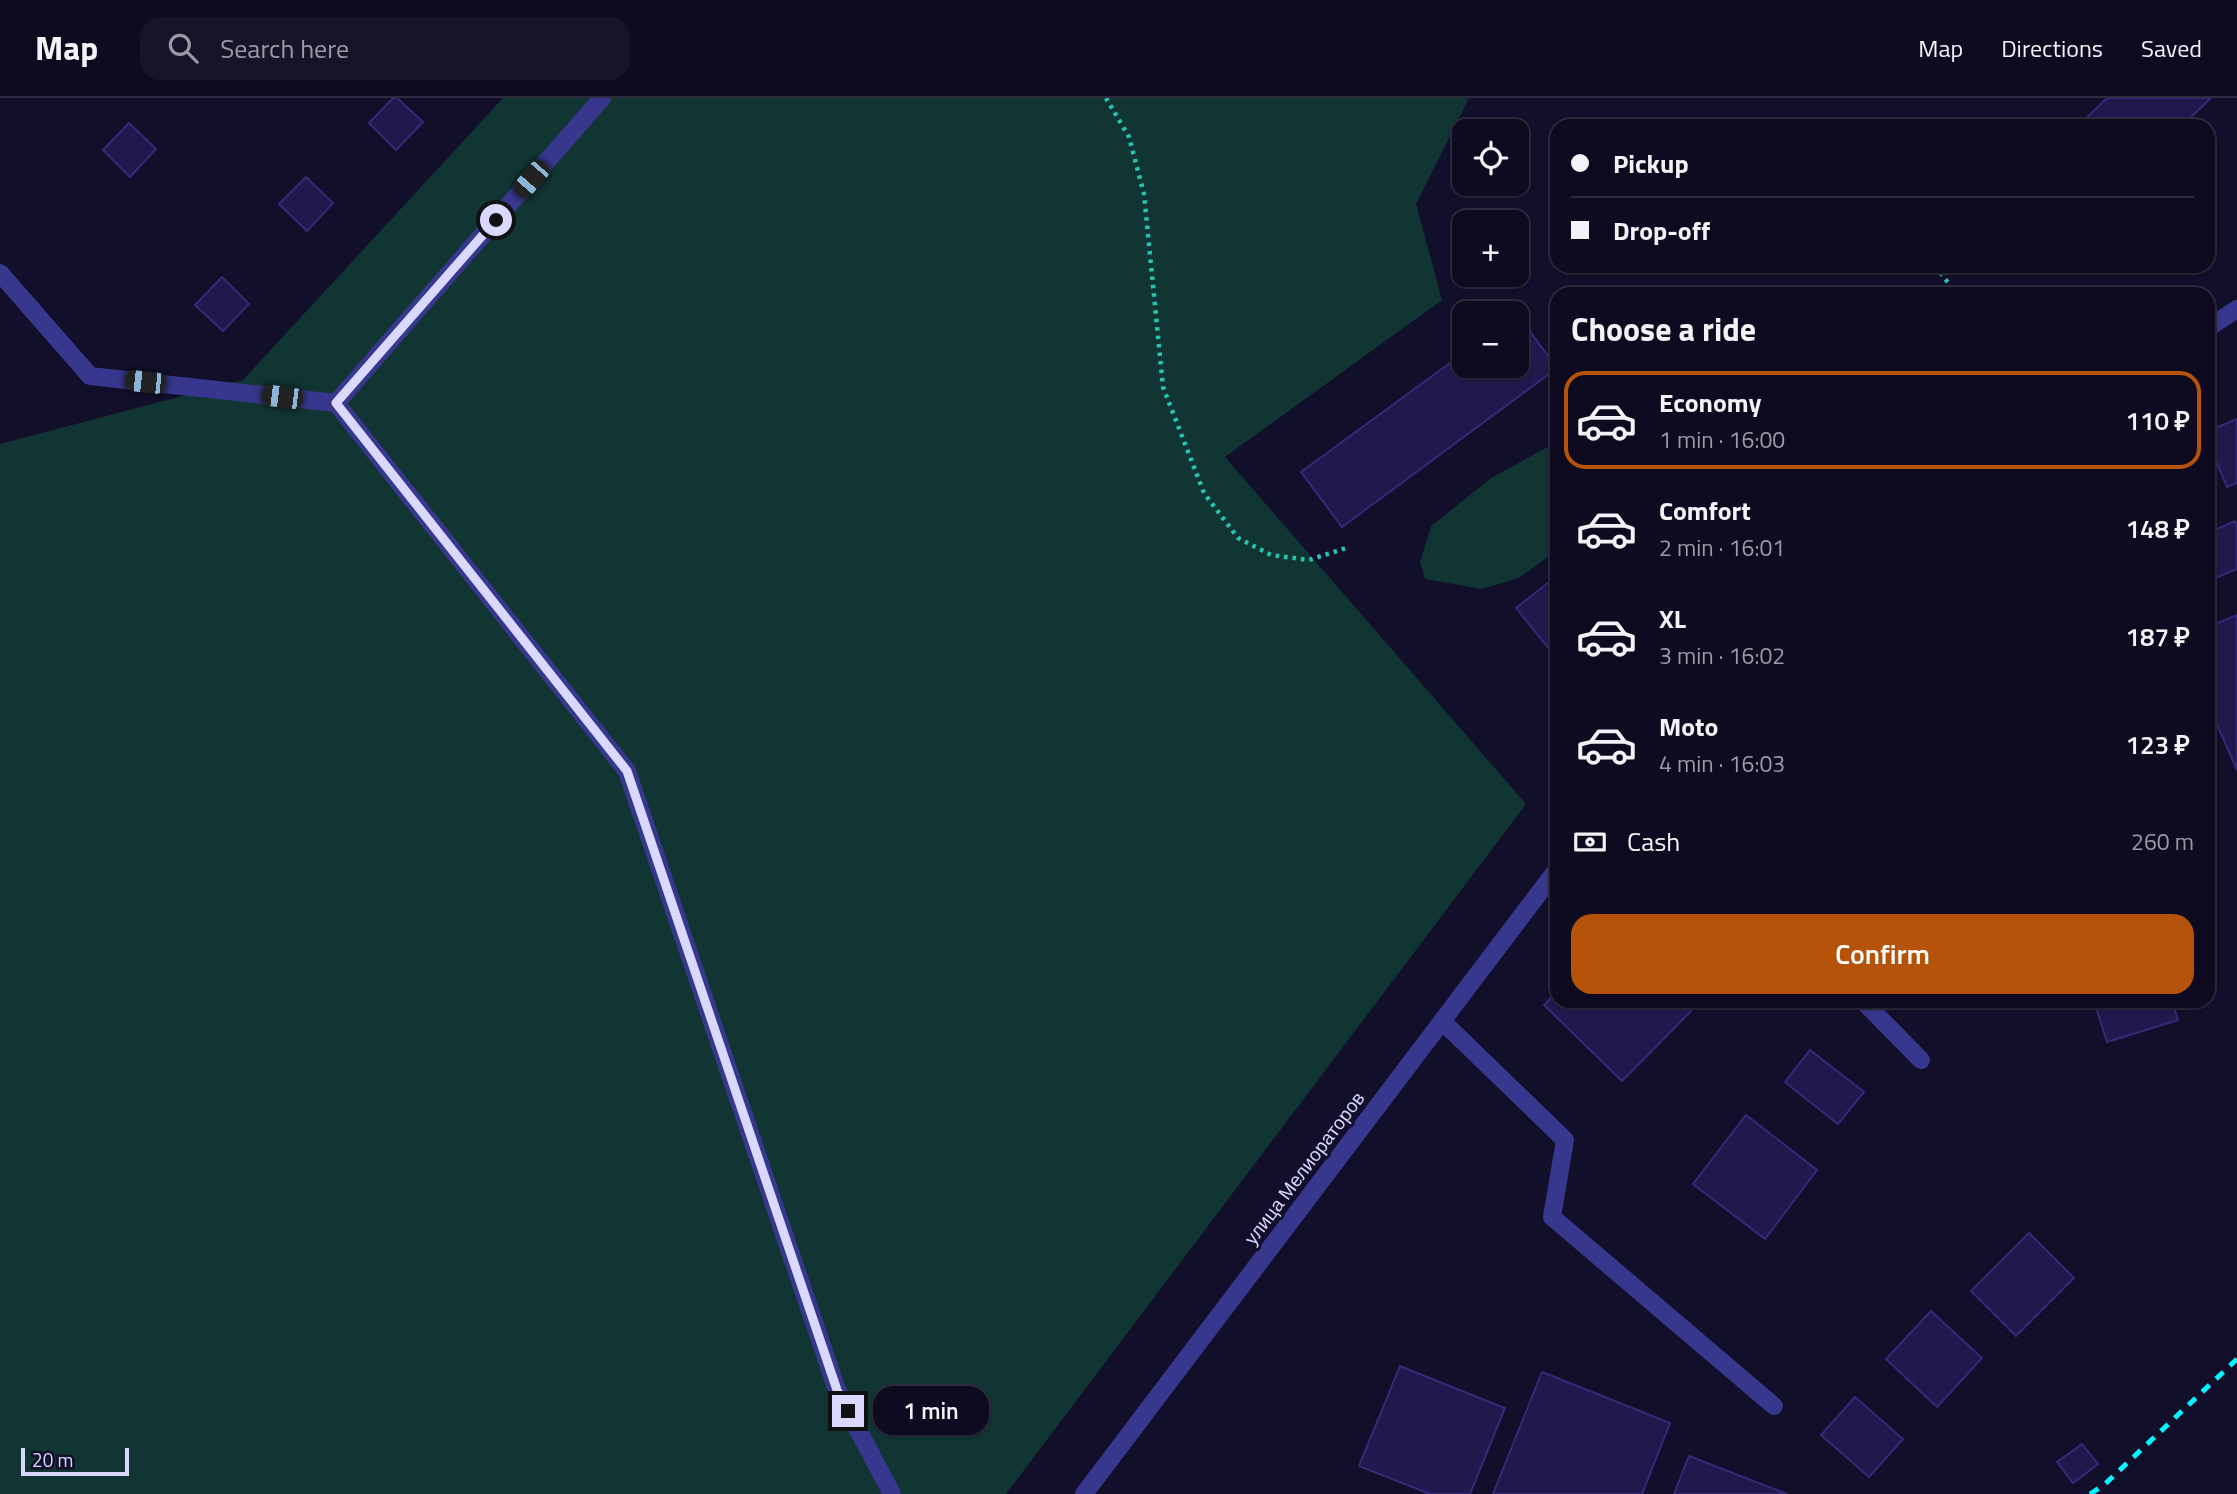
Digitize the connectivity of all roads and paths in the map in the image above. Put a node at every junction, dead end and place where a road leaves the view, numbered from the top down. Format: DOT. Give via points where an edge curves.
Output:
graph roads {
  1 [pos="602,98"];
  2 [pos="1106,98"];
  3 [pos="0,273"];
  4 [pos="2237,309"];
  5 [pos="2215,323"];
  6 [pos="336,403"];
  7 [pos="1346,548"];
  8 [pos="1550,879"];
  9 [pos="1870,1008"];
  10 [pos="1442,1021"];
  11 [pos="1921,1060"];
  12 [pos="1774,1406"];
  13 [pos="892,1494"];
  14 [pos="1084,1494"];
  1 -- 6 [label="street"];
  2 -- 7 [label="path" via="1129,137 1144,194 1163,387 1204,493 1238,538 1271,555 1310,560"];
  3 -- 6 [label="street" via="90,376"];
  4 -- 5 [label="street"];
  6 -- 13 [label="street" via="627,771 837,1390"];
  8 -- 10 [label="street, улица Мелиораторов"];
  9 -- 11 [label="street"];
  10 -- 12 [label="street" via="1565,1140 1552,1217"];
  10 -- 14 [label="street, улица Мелиораторов"];
}
